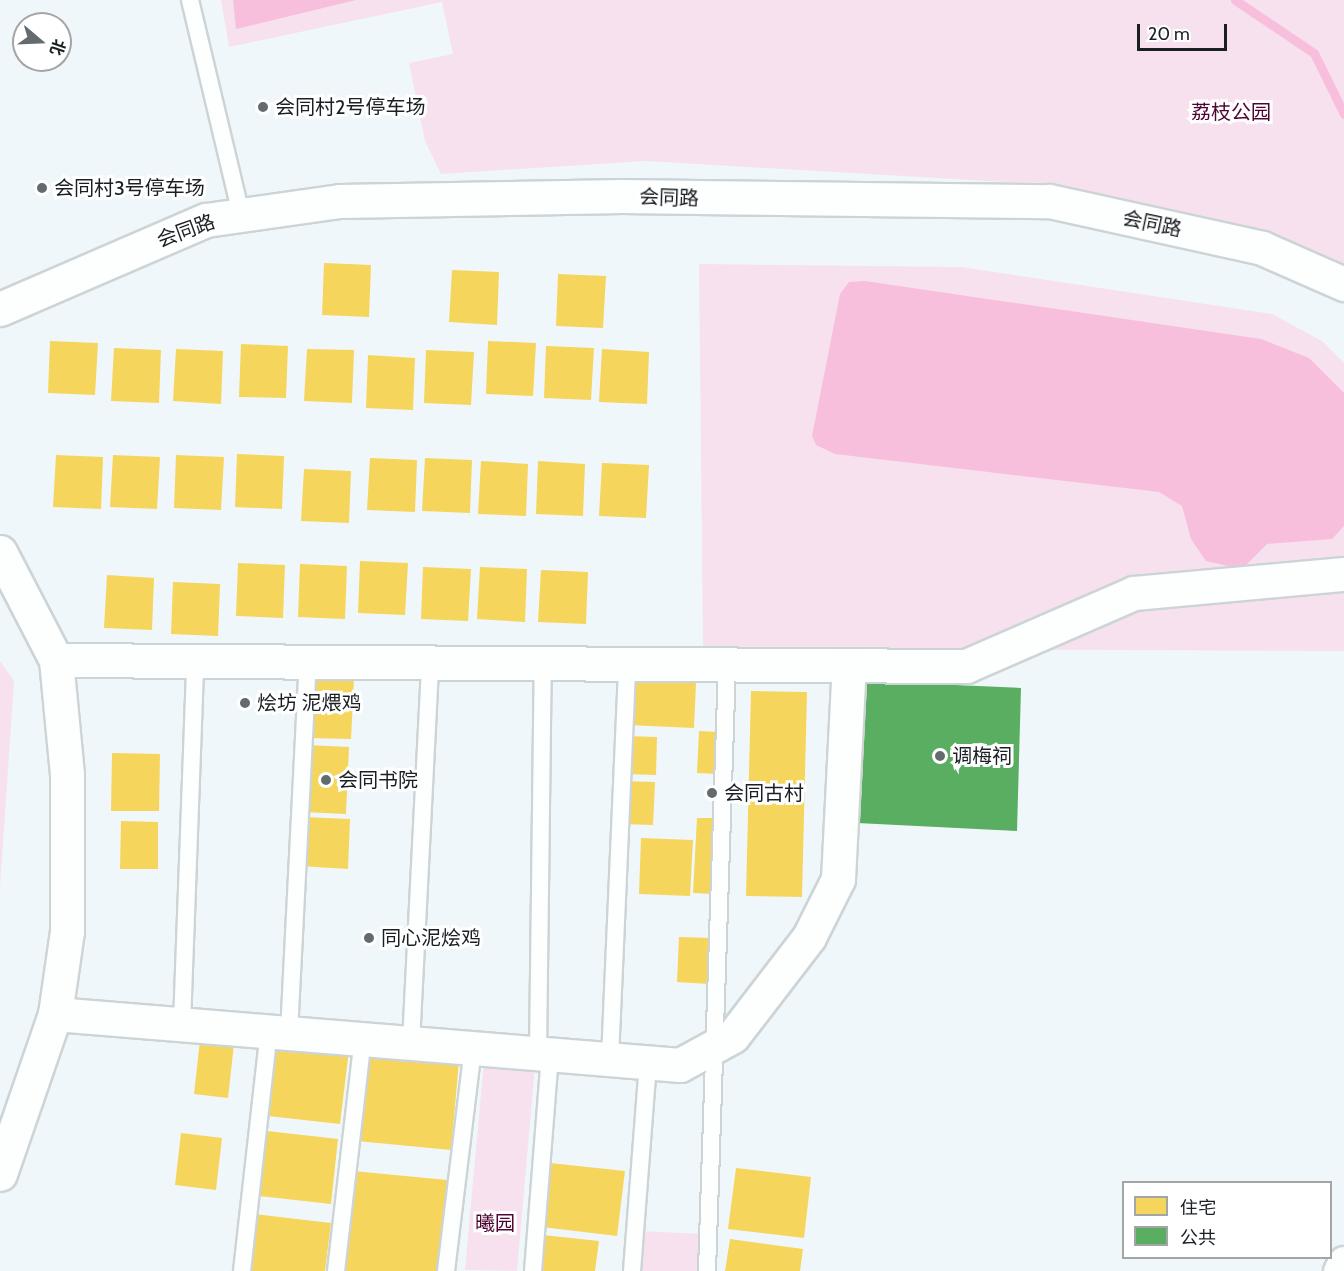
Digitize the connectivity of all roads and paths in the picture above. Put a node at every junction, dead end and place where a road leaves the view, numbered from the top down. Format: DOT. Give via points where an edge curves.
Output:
graph roads {
  1 [pos="190,0"];
  2 [pos="238,202"];
  3 [pos="1344,284"];
  4 [pos="0,309"];
  5 [pos="0,552"];
  6 [pos="1344,574"];
  7 [pos="57,660"];
  8 [pos="195,661"];
  9 [pos="308,662"];
  10 [pos="430,663"];
  11 [pos="543,664"];
  12 [pos="627,664"];
  13 [pos="727,665"];
  14 [pos="849,665"];
  15 [pos="54,1014"];
  16 [pos="182,1024"];
  17 [pos="279,1032"];
  18 [pos="363,1039"];
  19 [pos="411,1043"];
  20 [pos="716,1046"];
  21 [pos="473,1048"];
  22 [pos="544,1054"];
  23 [pos="610,1059"];
  24 [pos="648,1062"];
  25 [pos="0,1174"];
  26 [pos="1344,1263"];
  27 [pos="242,1271"];
  28 [pos="336,1271"];
  29 [pos="446,1271"];
  30 [pos="533,1271"];
  31 [pos="632,1271"];
  32 [pos="707,1271"];
  33 [pos="1340,1271"];
  1 -- 2 [label="lane"];
  3 -- 4 [label="street, 会同路" via="1262,248 1049,201 622,196 352,200 206,220"];
  5 -- 7 [label="street"];
  6 -- 14 [label="street" via="1134,593 966,666"];
  7 -- 8 [label="street"];
  7 -- 15 [label="street" via="67,774 67,931"];
  8 -- 9 [label="street"];
  8 -- 16 [label="lane"];
  9 -- 10 [label="street"];
  9 -- 17 [label="lane"];
  10 -- 11 [label="street"];
  10 -- 19 [label="lane"];
  11 -- 12 [label="street"];
  11 -- 22 [label="lane"];
  12 -- 13 [label="street"];
  12 -- 23 [label="lane"];
  13 -- 14 [label="street"];
  13 -- 20 [label="lane"];
  14 -- 20 [label="street" via="838,879 809,937 733,1036"];
  15 -- 16 [label="street"];
  15 -- 25 [label="street"];
  16 -- 17 [label="street"];
  17 -- 18 [label="street"];
  17 -- 27 [label="lane"];
  18 -- 19 [label="street"];
  18 -- 28 [label="lane"];
  19 -- 21 [label="street"];
  20 -- 24 [label="street" via="680,1065"];
  20 -- 32 [label="lane"];
  21 -- 22 [label="street"];
  21 -- 29 [label="lane"];
  22 -- 23 [label="street"];
  22 -- 30 [label="lane"];
  23 -- 24 [label="street"];
  24 -- 31 [label="lane"];
  26 -- 33 [label="street"];
}
